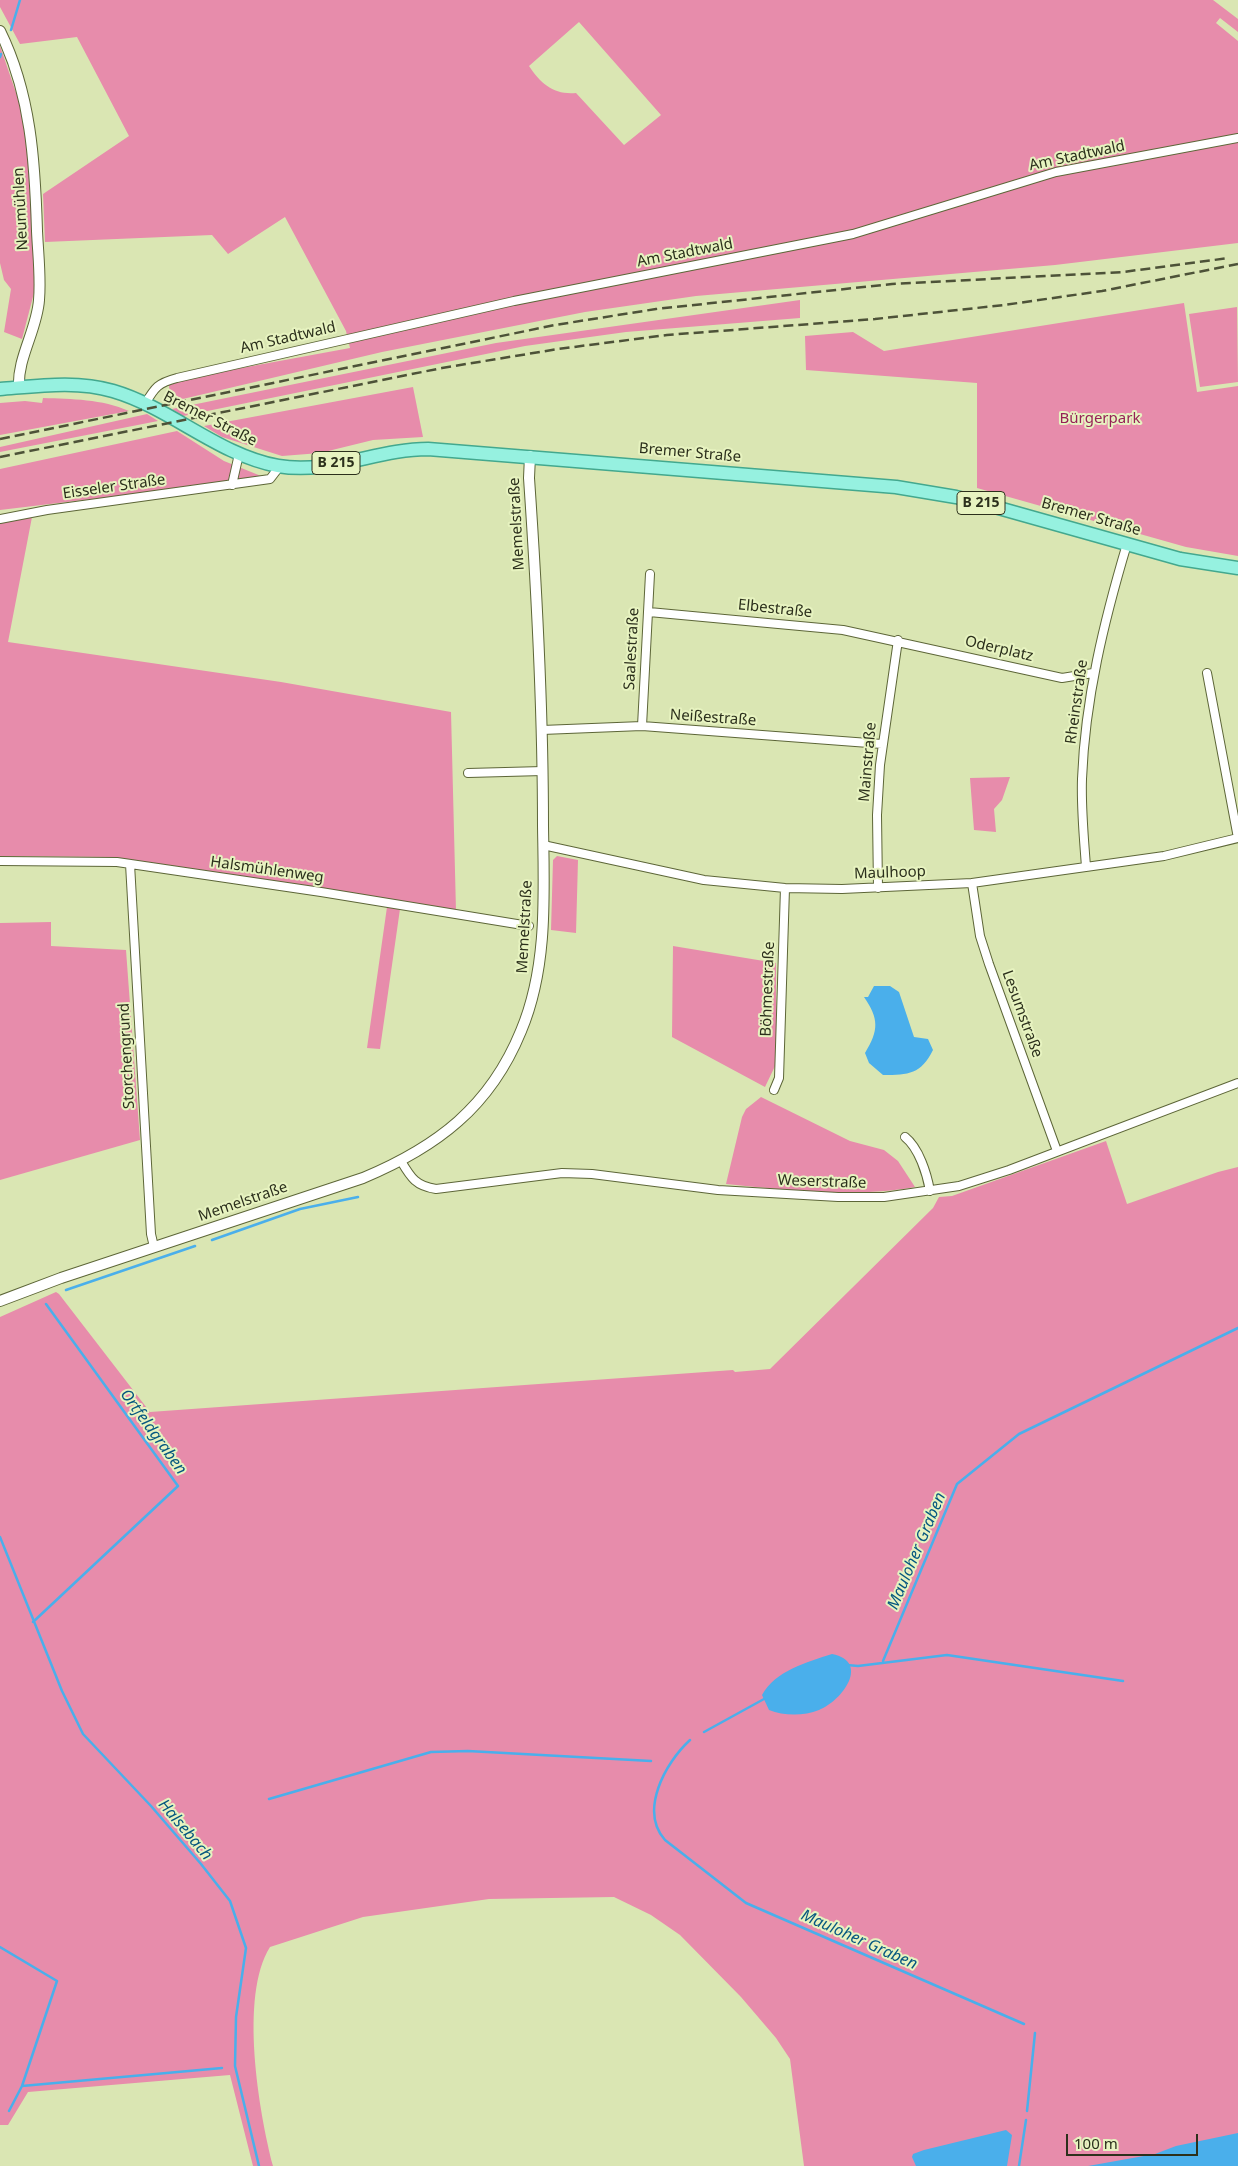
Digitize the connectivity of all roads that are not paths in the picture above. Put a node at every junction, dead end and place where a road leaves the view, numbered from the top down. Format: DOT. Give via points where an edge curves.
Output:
graph roads {
  1 [pos="0,31"];
  2 [pos="1238,138"];
  3 [pos="20,388"];
  4 [pos="0,389"];
  5 [pos="145,404"];
  6 [pos="239,454"];
  7 [pos="530,456"];
  8 [pos="280,466"];
  9 [pos="232,485"];
  10 [pos="0,519"];
  11 [pos="1127,544"];
  12 [pos="1238,568"];
  13 [pos="650,574"];
  14 [pos="649,612"];
  15 [pos="898,640"];
  16 [pos="1093,673"];
  17 [pos="1207,674"];
  18 [pos="642,726"];
  19 [pos="542,730"];
  20 [pos="882,744"];
  21 [pos="543,771"];
  22 [pos="468,773"];
  23 [pos="1238,838"];
  24 [pos="543,845"];
  25 [pos="0,861"];
  26 [pos="130,864"];
  27 [pos="1086,867"];
  28 [pos="972,883"];
  29 [pos="784,888"];
  30 [pos="878,888"];
  31 [pos="529,926"];
  32 [pos="1238,1083"];
  33 [pos="774,1090"];
  34 [pos="906,1137"];
  35 [pos="1057,1151"];
  36 [pos="401,1162"];
  37 [pos="930,1191"];
  38 [pos="154,1247"];
  39 [pos="0,1301"];
  1 -- 3 [label="street, Neumühlen" via="26,102 36,196 39,298 32,333 19,370"];
  2 -- 5 [label="street, Am Stadtwald" via="1056,172 844,236 514,301 177,378 153,389"];
  3 -- 4 [label="main road, B 215"];
  3 -- 5 [label="main road, B 215" via="67,385 101,388"];
  5 -- 6 [label="main road, Bremer Straße / B 215"];
  6 -- 8 [label="main road, Bremer Straße / B 215"];
  6 -- 9 [label="street"];
  7 -- 8 [label="main road, Bremer Straße / B 215" via="411,449 316,466"];
  7 -- 11 [label="main road, Bremer Straße / B 215" via="896,487 956,497"];
  7 -- 19 [label="street, Memelstraße" via="528,478"];
  8 -- 9 [label="street, Eisseler Straße" via="270,479"];
  9 -- 10 [label="street, Eisseler Straße"];
  11 -- 12 [label="main road, Bremer Straße / B 215" via="1180,559"];
  11 -- 16 [label="street, Rheinstraße"];
  13 -- 14 [label="street, Saalestraße"];
  14 -- 15 [label="street, Elbestraße" via="844,630"];
  14 -- 18 [label="street, Saalestraße"];
  15 -- 16 [label="street, Oderplatz" via="1062,678"];
  15 -- 20 [label="street, Mainstraße"];
  16 -- 27 [label="street, Rheinstraße" via="1082,779"];
  17 -- 23 [label="street"];
  18 -- 19 [label="street, Neißestraße"];
  18 -- 20 [label="street, Neißestraße"];
  19 -- 21 [label="street, Memelstraße"];
  20 -- 30 [label="street, Mainstraße" via="877,815"];
  21 -- 22 [label="street"];
  21 -- 24 [label="street, Memelstraße"];
  23 -- 27 [label="street, Maulhoop" via="1164,856"];
  24 -- 29 [label="street, Maulhoop" via="704,880"];
  24 -- 36 [label="street, Memelstraße" via="541,953 537,981 521,1031 498,1074 476,1102 447,1131"];
  25 -- 26 [label="street, Halsmühlenweg" via="78,860"];
  26 -- 31 [label="street, Halsmühlenweg"];
  26 -- 38 [label="street, Storchengrund" via="150,1234"];
  27 -- 28 [label="street, Maulhoop"];
  28 -- 30 [label="street, Maulhoop"];
  28 -- 35 [label="street, Lesumstraße" via="983,946"];
  29 -- 30 [label="street, Maulhoop"];
  29 -- 33 [label="street, Böhmestraße" via="779,1078"];
  32 -- 35 [label="street, Weserstraße"];
  34 -- 37 [label="street" via="913,1143"];
  35 -- 37 [label="street, Weserstraße" via="958,1186"];
  36 -- 37 [label="street, Weserstraße" via="412,1180 422,1187 436,1189 572,1173 718,1190 838,1198"];
  36 -- 38 [label="street, Memelstraße" via="363,1178"];
  38 -- 39 [label="street, Memelstraße"];
}
